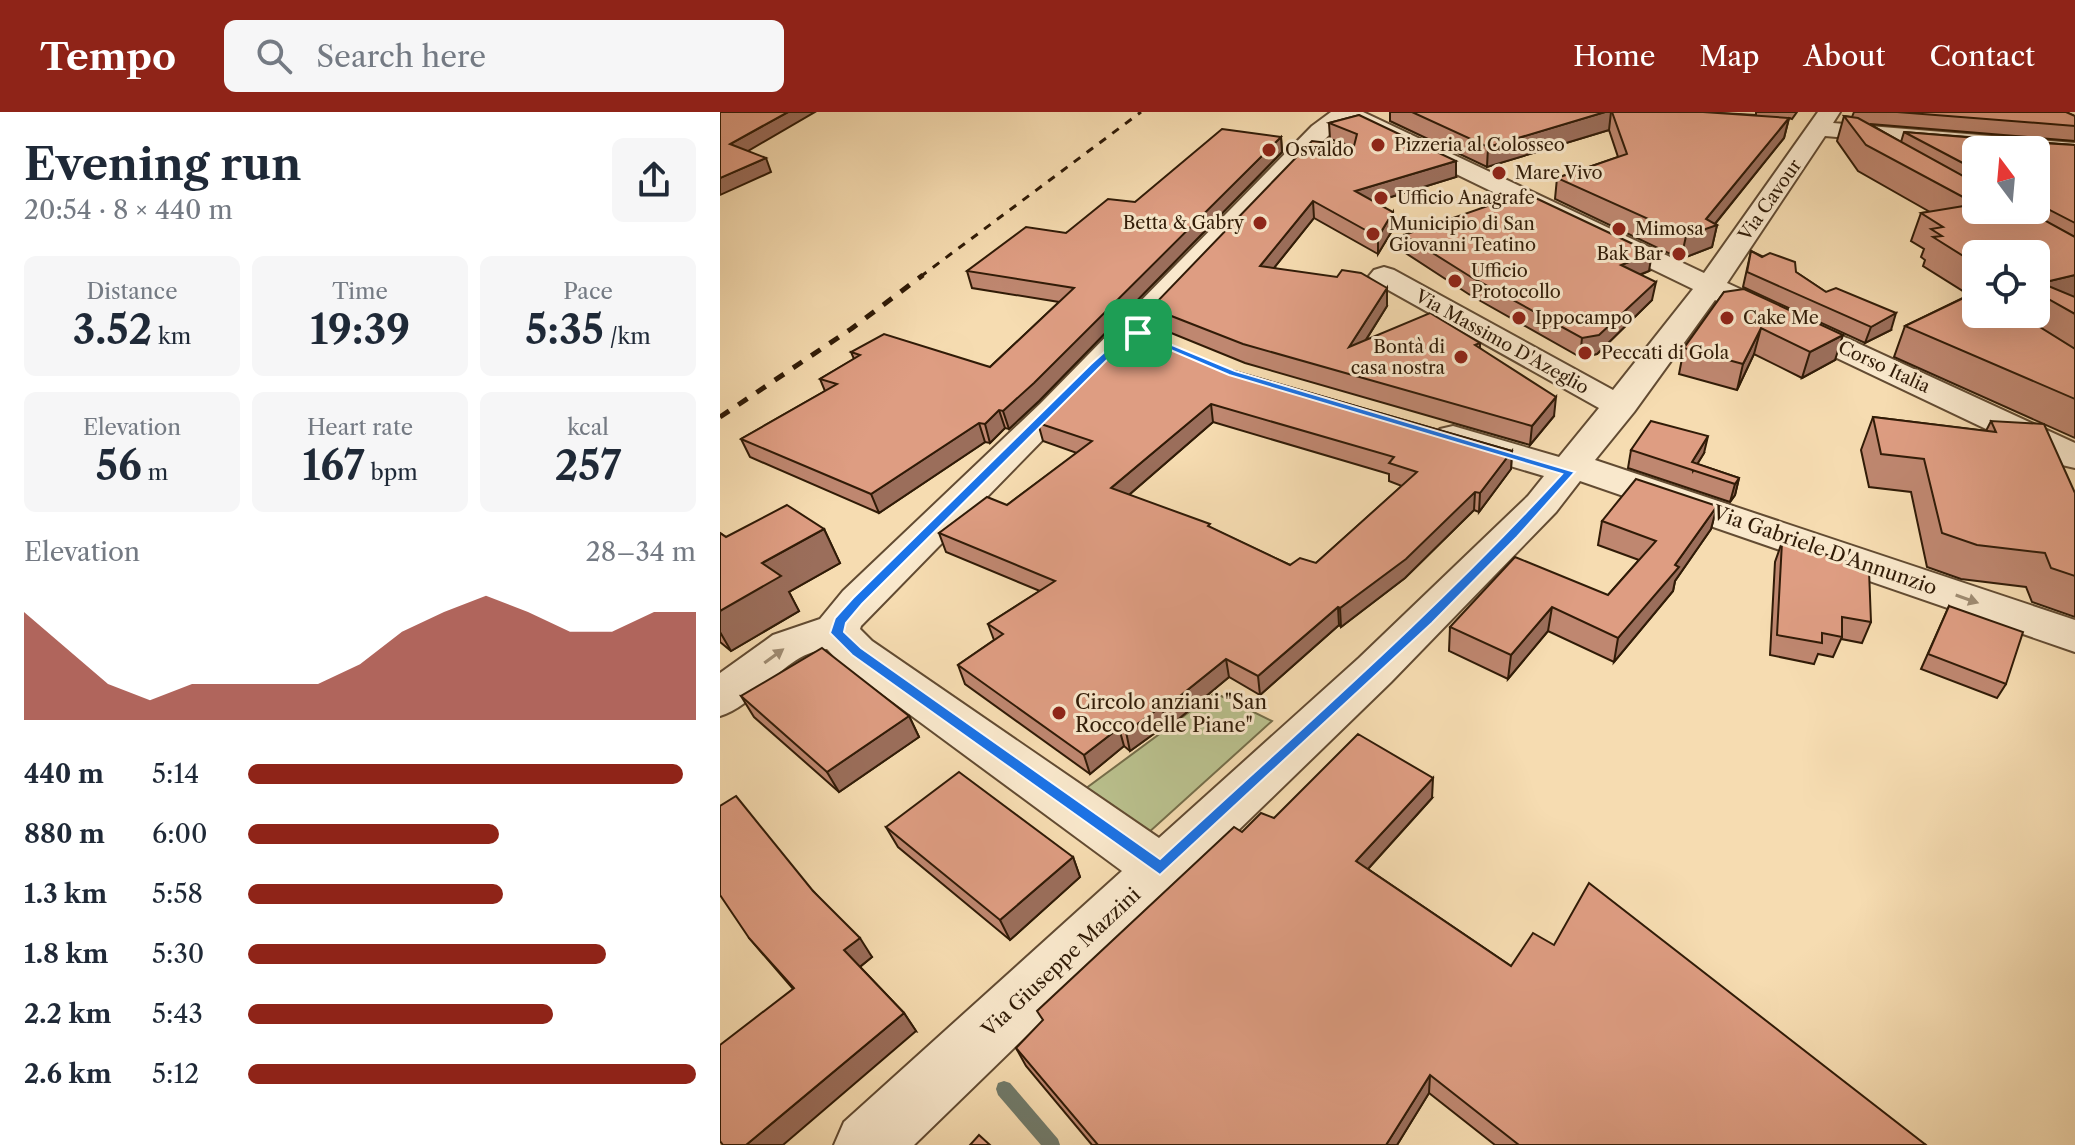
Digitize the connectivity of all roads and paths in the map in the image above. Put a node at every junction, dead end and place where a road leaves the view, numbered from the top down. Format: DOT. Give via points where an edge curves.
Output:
graph roads {
  1 [pos="1345,112"];
  2 [pos="1815,123"];
  3 [pos="1857,132"];
  4 [pos="2074,151"];
  5 [pos="1898,158"];
  6 [pos="1384,276"];
  7 [pos="1709,286"];
  8 [pos="1622,405"];
  9 [pos="1429,430"];
  10 [pos="2070,448"];
  11 [pos="1572,469"];
  12 [pos="837,633"];
  13 [pos="2075,636"];
  14 [pos="720,699"];
  15 [pos="1160,869"];
  16 [pos="867,1145"];
  1 -- 7 [label="street, Corso Italia"];
  1 -- 12 [label="street" via="1320,131 1146,337 858,601"];
  2 -- 3 [label="street"];
  2 -- 7 [label="street, Via Cavour"];
  3 -- 4 [label="street"];
  3 -- 5 [label="street"];
  6 -- 8 [label="street, Via Massimo D'Azeglio"];
  7 -- 8 [label="street, Via Giuseppe Mazzini"];
  7 -- 10 [label="street, Corso Italia"];
  8 -- 11 [label="street, Via Giuseppe Mazzini"];
  9 -- 11 [label="street, Via Gabriele D'Annunzio"];
  11 -- 13 [label="street, Via Gabriele D'Annunzio, one-way"];
  11 -- 15 [label="street, Via Giuseppe Mazzini" via="1427,620"];
  14 -- 12 [label="street, one-way" via="798,640"];
  12 -- 15 [label="street" via="856,652"];
  15 -- 16 [label="street, Via Giuseppe Mazzini"];
}
